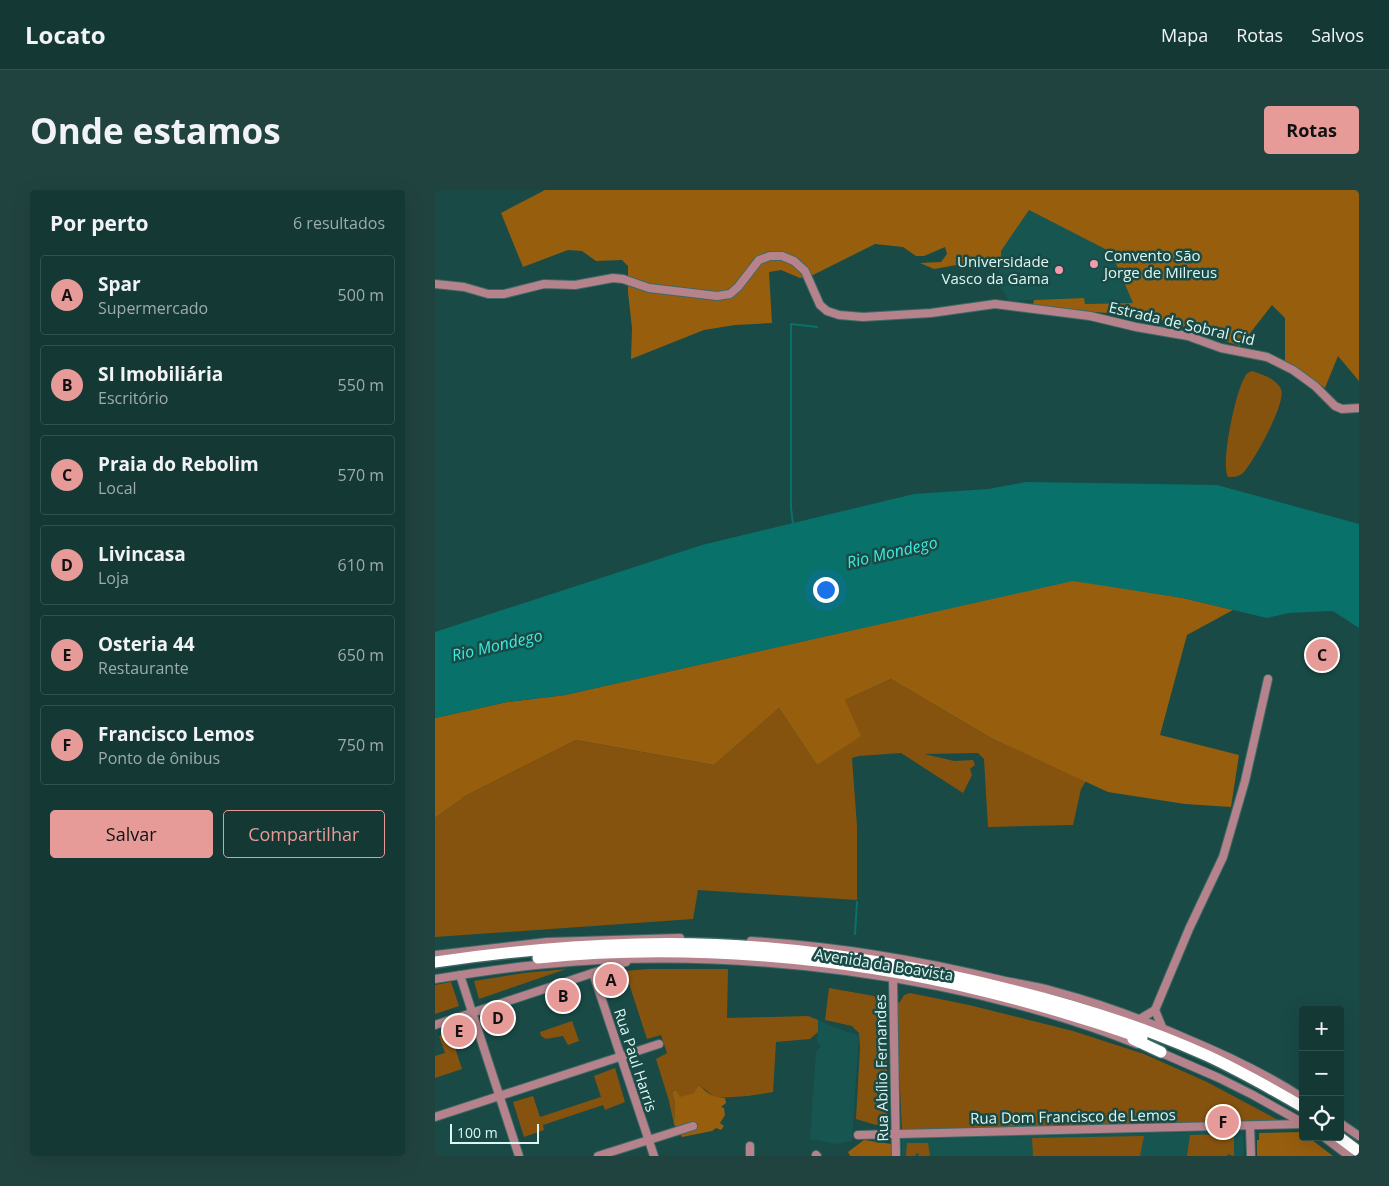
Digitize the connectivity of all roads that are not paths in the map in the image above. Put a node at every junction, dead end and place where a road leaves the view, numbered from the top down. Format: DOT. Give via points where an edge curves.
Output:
graph roads {
  1 [pos="435,284"];
  2 [pos="1359,408"];
  3 [pos="1268,679"];
  4 [pos="435,955"];
  5 [pos="637,959"];
  6 [pos="436,971"];
  7 [pos="593,973"];
  8 [pos="460,976"];
  9 [pos="893,979"];
  10 [pos="1155,1010"];
  11 [pos="472,1013"];
  12 [pos="1140,1019"];
  13 [pos="1111,1023"];
  14 [pos="435,1025"];
  15 [pos="1165,1029"];
  16 [pos="659,1044"];
  17 [pos="1161,1052"];
  18 [pos="621,1056"];
  19 [pos="499,1096"];
  20 [pos="1300,1096"];
  21 [pos="1299,1105"];
  22 [pos="1299,1111"];
  23 [pos="435,1117"];
  24 [pos="1299,1123"];
  25 [pos="1299,1124"];
  26 [pos="693,1126"];
  27 [pos="1250,1126"];
  28 [pos="1344,1126"];
  29 [pos="895,1134"];
  30 [pos="858,1135"];
  31 [pos="1344,1135"];
  32 [pos="1359,1136"];
  33 [pos="648,1140"];
  34 [pos="1329,1141"];
  35 [pos="1344,1141"];
  36 [pos="750,1146"];
  37 [pos="1359,1146"];
  38 [pos="1359,1152"];
  39 [pos="519,1156"];
  40 [pos="598,1156"];
  41 [pos="653,1156"];
  42 [pos="750,1156"];
  43 [pos="896,1156"];
  44 [pos="1251,1156"];
  45 [pos="1349,1156"];
  1 -- 2 [label="street, Estrada de Sobral Cid" via="504,294 544,284 575,285 613,278 649,288 717,296 730,294 738,288 759,260 782,256 805,271 820,305 839,315 863,317 931,313 995,304 1090,316 1188,336 1221,348 1267,357 1293,370 1335,406"];
  3 -- 10 [label="street" via="1245,781 1223,857"];
  4 -- 12 [label="street, Avenida da Boavista" via="547,942 639,938 811,946 895,958 1050,990"];
  5 -- 7 [label="street"];
  5 -- 8 [label="street, Avenida da Boavista" via="549,963"];
  5 -- 9 [label="street, Avenida da Boavista" via="761,963"];
  6 -- 8 [label="street, Avenida da Boavista"];
  6 -- 13 [label="highway, Avenida da Boavista" via="548,957 639,952 722,954 867,968 981,990"];
  7 -- 11 [label="street"];
  7 -- 18 [label="street, Rua Paul Harris"];
  8 -- 11 [label="street"];
  9 -- 17 [label="street, Avenida da Boavista" via="1036,1011"];
  9 -- 29 [label="street, Rua Abílio Fernandes"];
  10 -- 12 [label="street"];
  10 -- 15 [label="street"];
  11 -- 14 [label="street"];
  11 -- 19 [label="street"];
  12 -- 15 [label="street, Avenida da Boavista"];
  13 -- 15 [label="highway" via="1133,1020"];
  13 -- 17 [label="highway" via="1120,1034"];
  13 -- 21 [label="highway, Avenida da Boavista" via="1207,1055"];
  13 -- 22 [label="highway, Avenida da Boavista" via="1216,1068"];
  15 -- 20 [label="street, Avenida da Boavista" via="1266,1076"];
  16 -- 18 [label="street"];
  17 -- 24 [label="street, Avenida da Boavista" via="1253,1095"];
  18 -- 19 [label="street"];
  18 -- 33 [label="street, Rua Paul Harris"];
  19 -- 23 [label="street"];
  19 -- 39 [label="street"];
  25 -- 27 [label="street, Rua Dom Francisco de Lemos"];
  26 -- 33 [label="street"];
  27 -- 29 [label="street, Rua Dom Francisco de Lemos"];
  27 -- 44 [label="street"];
  28 -- 32 [label="street"];
  29 -- 30 [label="street, Rua Dom Francisco de Lemos"];
  29 -- 43 [label="street, Rua Abílio Fernandes"];
  31 -- 37 [label="highway"];
  33 -- 40 [label="street"];
  33 -- 41 [label="street, Rua Paul Harris"];
  34 -- 45 [label="street"];
  35 -- 38 [label="highway"];
  36 -- 42 [label="street"];
}
